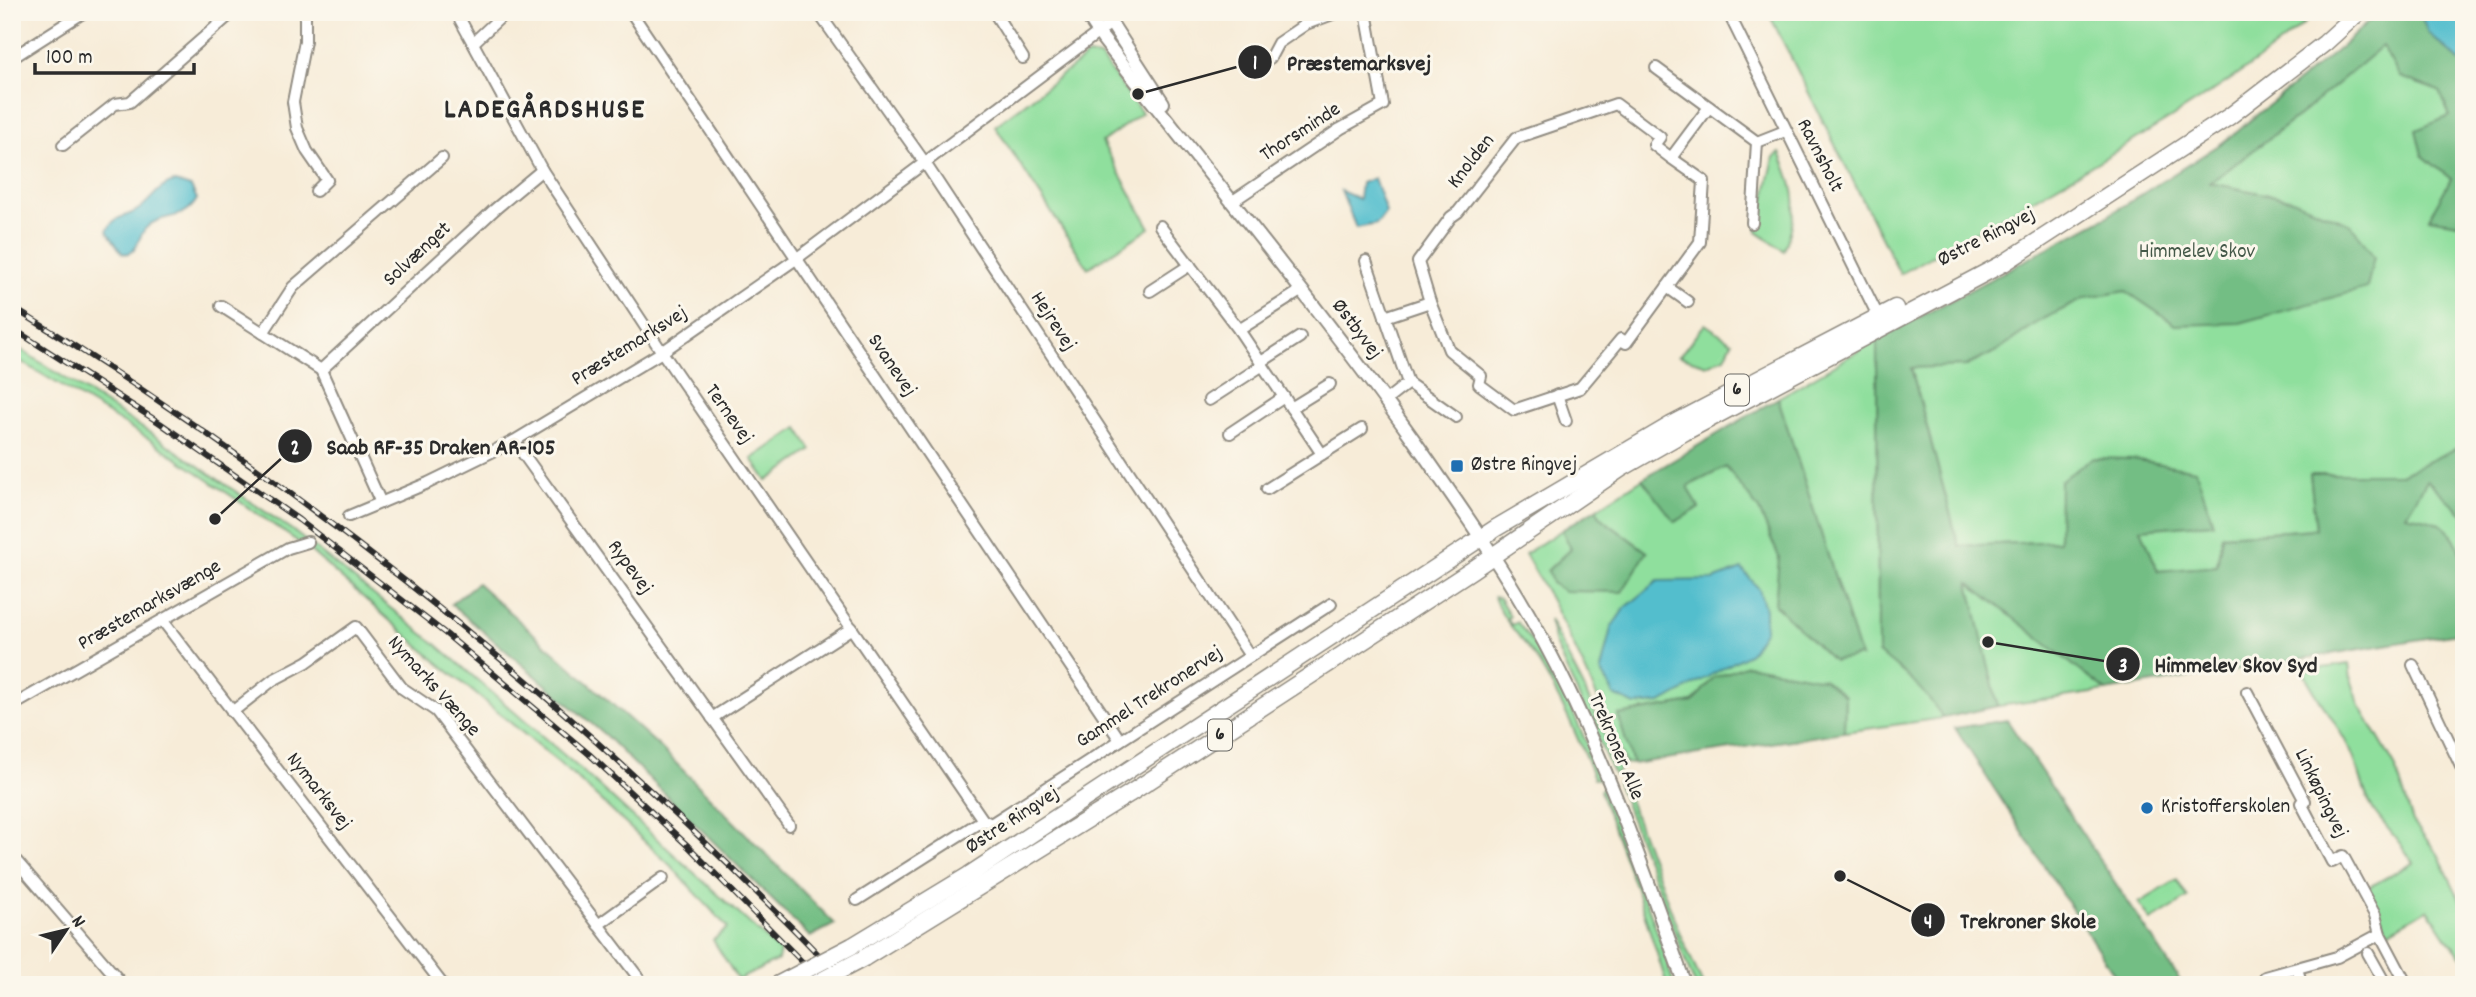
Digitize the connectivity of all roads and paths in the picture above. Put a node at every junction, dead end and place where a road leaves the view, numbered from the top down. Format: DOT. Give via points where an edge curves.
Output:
graph roads {
  1 [pos="84,12"];
  2 [pos="233,12"];
  3 [pos="305,12"];
  4 [pos="456,12"];
  5 [pos="506,12"];
  6 [pos="631,12"];
  7 [pos="818,12"];
  8 [pos="994,12"];
  9 [pos="1085,12"];
  10 [pos="1338,12"];
  11 [pos="1366,12"];
  12 [pos="1728,12"];
  13 [pos="2359,12"];
  14 [pos="1107,18"];
  15 [pos="1098,32"];
  16 [pos="474,42"];
  17 [pos="12,58"];
  18 [pos="1023,58"];
  19 [pos="1270,58"];
  20 [pos="1657,68"];
  21 [pos="1709,107"];
  22 [pos="1785,131"];
  23 [pos="1757,142"];
  24 [pos="63,145"];
  25 [pos="1193,151"];
  26 [pos="442,158"];
  27 [pos="1671,158"];
  28 [pos="925,163"];
  29 [pos="542,170"];
  30 [pos="316,191"];
  31 [pos="1233,201"];
  32 [pos="1752,223"];
  33 [pos="1160,226"];
  34 [pos="796,259"];
  35 [pos="1366,261"];
  36 [pos="1190,265"];
  37 [pos="1667,287"];
  38 [pos="1302,290"];
  39 [pos="1150,291"];
  40 [pos="1430,302"];
  41 [pos="1688,302"];
  42 [pos="221,306"];
  43 [pos="1385,317"];
  44 [pos="1881,322"];
  45 [pos="1239,330"];
  46 [pos="262,333"];
  47 [pos="1300,337"];
  48 [pos="662,352"];
  49 [pos="1262,364"];
  50 [pos="321,370"];
  51 [pos="1408,383"];
  52 [pos="1330,384"];
  53 [pos="1557,396"];
  54 [pos="1284,397"];
  55 [pos="1209,400"];
  56 [pos="1385,401"];
  57 [pos="1291,408"];
  58 [pos="1456,417"];
  59 [pos="1566,421"];
  60 [pos="1362,429"];
  61 [pos="1230,433"];
  62 [pos="514,441"];
  63 [pos="1322,454"];
  64 [pos="1267,489"];
  65 [pos="381,503"];
  66 [pos="349,516"];
  67 [pos="1480,538"];
  68 [pos="308,542"];
  69 [pos="1492,556"];
  70 [pos="1331,604"];
  71 [pos="163,621"];
  72 [pos="852,628"];
  73 [pos="1250,656"];
  74 [pos="2413,665"];
  75 [pos="2247,692"];
  76 [pos="12,706"];
  77 [pos="232,712"];
  78 [pos="712,718"];
  79 [pos="1120,740"];
  80 [pos="2464,774"];
  81 [pos="987,822"];
  82 [pos="789,825"];
  83 [pos="12,856"];
  84 [pos="663,878"];
  85 [pos="857,900"];
  86 [pos="598,925"];
  87 [pos="2381,934"];
  88 [pos="2368,953"];
  89 [pos="2297,969"];
  90 [pos="2265,978"];
  91 [pos="123,985"];
  92 [pos="443,985"];
  93 [pos="644,985"];
  94 [pos="776,985"];
  95 [pos="813,985"];
  96 [pos="1685,985"];
  97 [pos="2302,985"];
  98 [pos="2386,985"];
  99 [pos="2407,985"];
  1 -- 17 [label="street"];
  2 -- 24 [label="street" via="130,102 115,104"];
  3 -- 30 [label="street" via="305,41 293,102 307,151 327,180"];
  4 -- 16 [label="street, Ternevej"];
  5 -- 16 [label="street"];
  6 -- 34 [label="street, Svanevej"];
  7 -- 28 [label="street, Hejrevej"];
  8 -- 18 [label="street"];
  9 -- 15 [label="street, Østbyvej"];
  10 -- 19 [label="street" via="1297,30 1278,43"];
  11 -- 31 [label="street, Thorsminde" via="1383,105"];
  12 -- 22 [label="street, Ravnsholt"];
  13 -- 44 [label="main road, Østre Ringvej / 6" via="2230,116 2066,222"];
  14 -- 15 [label="street, Præstemarksvej"];
  14 -- 25 [label="street, Østbyvej"];
  15 -- 25 [label="street, Østbyvej"];
  15 -- 28 [label="street, Præstemarksvej"];
  16 -- 29 [label="street, Ternevej"];
  20 -- 21 [label="street"];
  21 -- 23 [label="street"];
  21 -- 27 [label="street"];
  22 -- 23 [label="street"];
  22 -- 44 [label="street, Ravnsholt"];
  23 -- 32 [label="street"];
  25 -- 31 [label="street, Østbyvej"];
  26 -- 46 [label="street" via="293,287"];
  27 -- 37 [label="street, Knolden" via="1704,181 1700,242"];
  27 -- 40 [label="street, Knolden" via="1654,145 1660,136 1616,104 1516,138 1418,262"];
  28 -- 34 [label="street, Præstemarksvej"];
  28 -- 73 [label="street, Hejrevej"];
  29 -- 48 [label="street, Ternevej"];
  29 -- 50 [label="street, Solvænget"];
  31 -- 38 [label="street, Østbyvej"];
  33 -- 36 [label="street"];
  34 -- 48 [label="street, Præstemarksvej"];
  34 -- 79 [label="street, Svanevej"];
  35 -- 43 [label="street"];
  36 -- 39 [label="street"];
  36 -- 45 [label="street"];
  37 -- 41 [label="street"];
  37 -- 53 [label="street, Knolden" via="1626,343 1620,339 1580,388"];
  38 -- 45 [label="street"];
  38 -- 56 [label="street, Østbyvej"];
  40 -- 43 [label="street"];
  40 -- 53 [label="street, Knolden" via="1449,350 1482,376 1479,384 1514,410"];
  42 -- 46 [label="street"];
  43 -- 51 [label="street"];
  44 -- 67 [label="main road, Østre Ringvej / 6" via="1671,425"];
  44 -- 69 [label="main road, Østre Ringvej / 6" via="1622,468"];
  45 -- 49 [label="street"];
  46 -- 50 [label="street"];
  47 -- 49 [label="street"];
  48 -- 62 [label="street, Præstemarksvej"];
  48 -- 72 [label="street, Ternevej"];
  49 -- 54 [label="street"];
  49 -- 55 [label="street"];
  50 -- 65 [label="street"];
  51 -- 56 [label="street"];
  51 -- 58 [label="street"];
  52 -- 57 [label="street"];
  53 -- 59 [label="street"];
  54 -- 57 [label="street"];
  54 -- 61 [label="street"];
  56 -- 67 [label="street, Østbyvej"];
  57 -- 63 [label="street"];
  60 -- 63 [label="street"];
  62 -- 65 [label="street, Præstemarksvej"];
  62 -- 78 [label="street, Rypevej"];
  63 -- 64 [label="street"];
  65 -- 66 [label="street, Præstemarksvej"];
  67 -- 69 [label="street, Trekroner Alle"];
  67 -- 94 [label="main road, Østre Ringvej / 6, bridge" via="969,875 852,946"];
  68 -- 71 [label="street, Præstemarksvænge" via="288,548"];
  69 -- 95 [label="main road, Østre Ringvej / 6, bridge" via="1129,794"];
  69 -- 96 [label="street, Trekroner Alle" via="1568,686 1615,794"];
  70 -- 73 [label="street, Gammel Trekronervej"];
  71 -- 76 [label="street, Præstemarksvænge"];
  71 -- 77 [label="street, Nymarksvej"];
  72 -- 78 [label="street"];
  72 -- 81 [label="street, Ternevej"];
  73 -- 79 [label="street, Gammel Trekronervej"];
  74 -- 80 [label="street"];
  75 -- 87 [label="street, Linkøpingvej" via="2332,862 2343,856"];
  77 -- 86 [label="street, Nymarks Vænge" via="356,627 402,688 436,711"];
  77 -- 92 [label="street, Nymarksvej"];
  78 -- 82 [label="street, Rypevej"];
  79 -- 81 [label="street, Gammel Trekronervej"];
  81 -- 85 [label="street, Gammel Trekronervej"];
  83 -- 91 [label="street"];
  84 -- 86 [label="street"];
  86 -- 93 [label="street, Nymarks Vænge"];
  87 -- 89 [label="street" via="2337,957"];
  87 -- 99 [label="street, Linkøpingvej"];
  88 -- 98 [label="street"];
  89 -- 90 [label="street"];
  89 -- 97 [label="street"];
}
